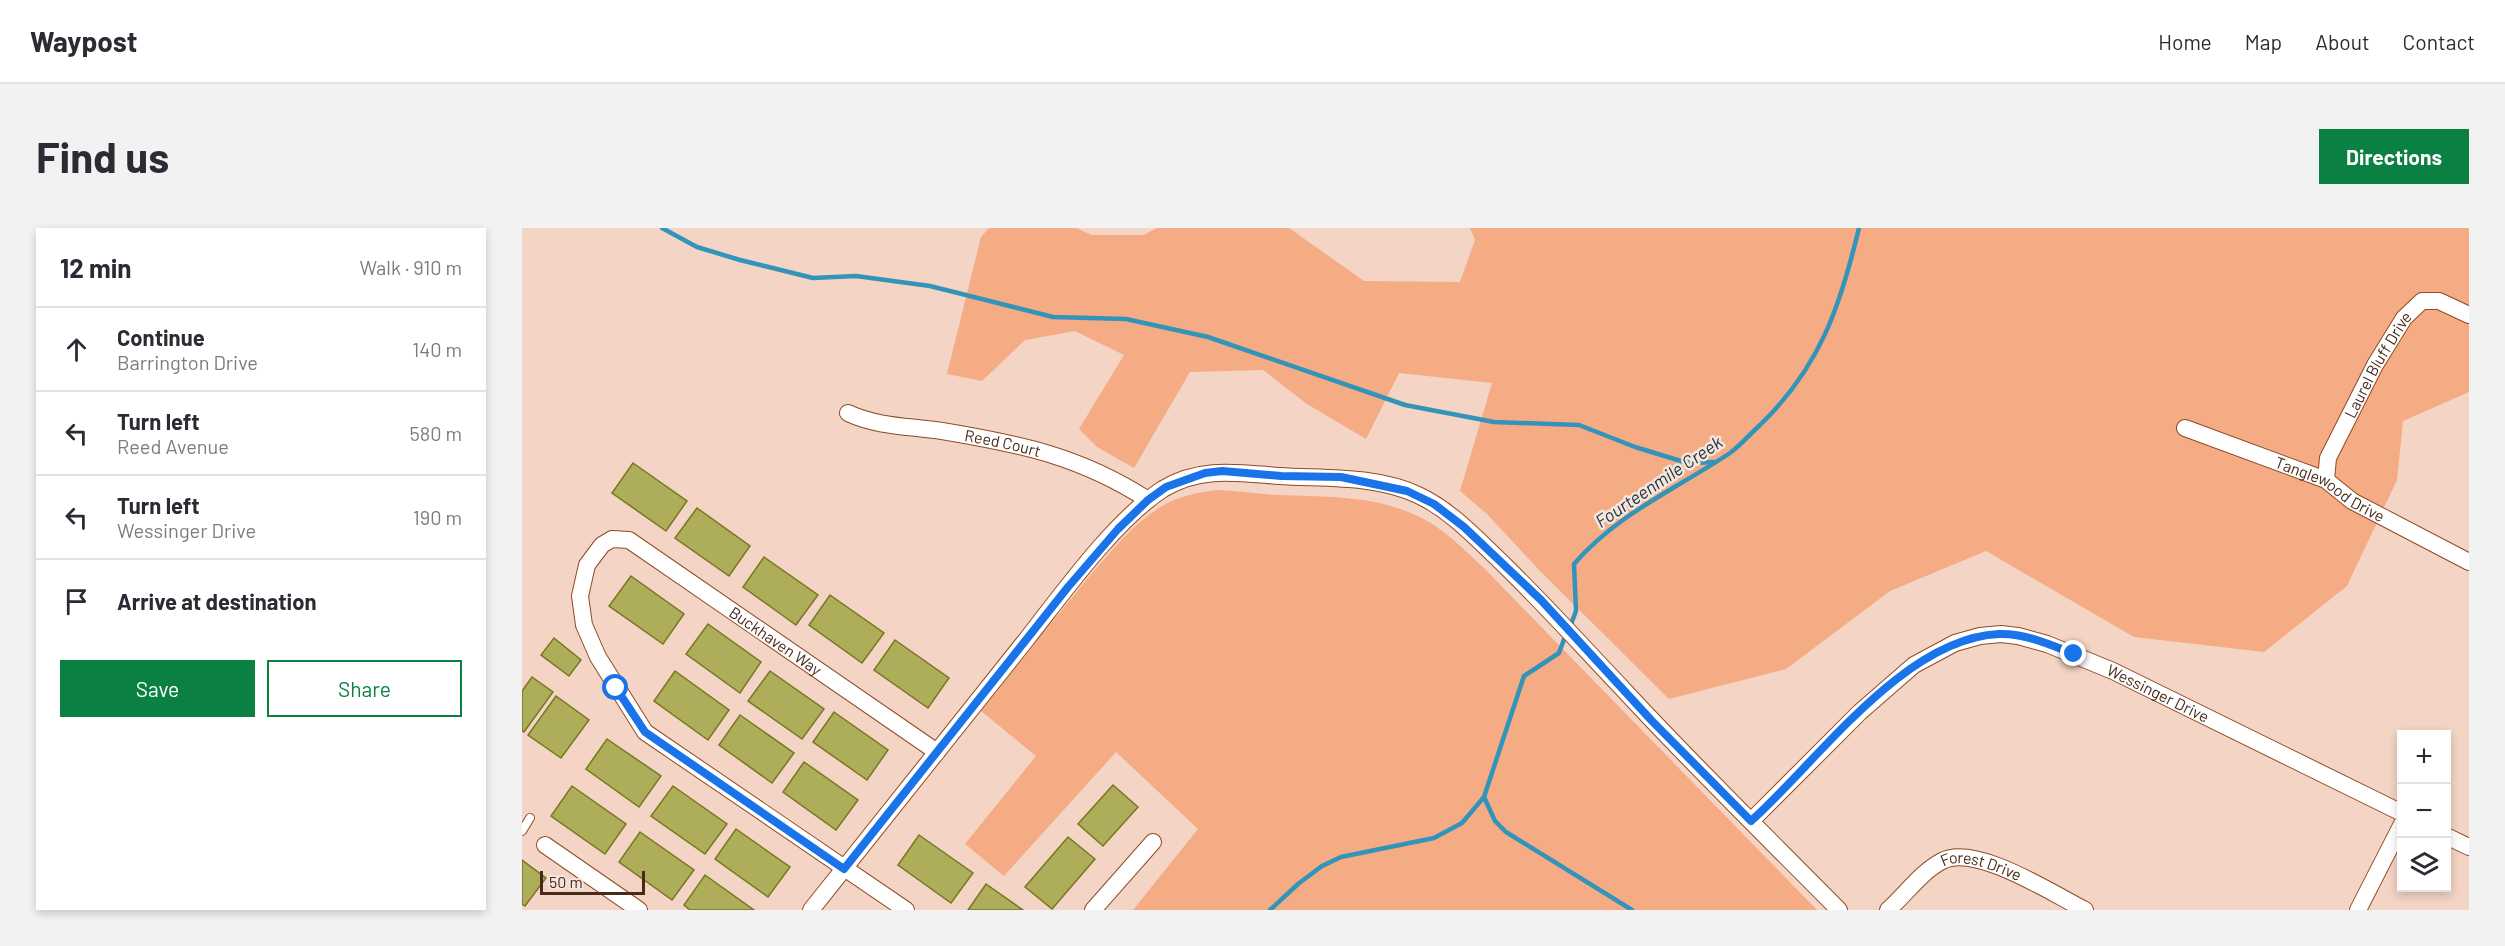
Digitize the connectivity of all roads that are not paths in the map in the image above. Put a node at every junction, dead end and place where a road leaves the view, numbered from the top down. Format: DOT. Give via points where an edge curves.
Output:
graph roads {
  1 [pos="2469,315"];
  2 [pos="848,413"];
  3 [pos="2185,428"];
  4 [pos="2326,480"];
  5 [pos="1148,500"];
  6 [pos="2469,562"];
  7 [pos="937,752"];
  8 [pos="2397,811"];
  9 [pos="530,818"];
  10 [pos="1751,821"];
  11 [pos="522,831"];
  12 [pos="2397,834"];
  13 [pos="2450,838"];
  14 [pos="1153,842"];
  15 [pos="544,845"];
  16 [pos="2469,847"];
  17 [pos="844,869"];
  18 [pos="639,910"];
  19 [pos="811,910"];
  20 [pos="906,910"];
  21 [pos="1093,910"];
  22 [pos="1839,910"];
  23 [pos="1888,910"];
  24 [pos="2085,910"];
  25 [pos="2358,910"];
  1 -- 4 [label="street, Laurel Bluff Drive" via="2439,301 2422,301 2404,318 2375,365 2328,458"];
  2 -- 5 [label="street, Reed Court" via="894,427 933,429 1033,448 1089,467"];
  3 -- 4 [label="street, Tanglewood Drive"];
  4 -- 6 [label="street, Tanglewood Drive" via="2352,501"];
  5 -- 7 [label="street" via="1068,587"];
  5 -- 10 [label="street" via="1181,480 1222,471 1341,477 1407,491 1448,514 1541,600"];
  7 -- 17 [label="street"];
  7 -- 17 [label="street, Buckhaven Way" via="629,540 612,539 602,545 587,565 580,596 584,625 598,657 645,732"];
  8 -- 10 [label="street, Wessinger Drive" via="2114,671 2047,644 2001,634 1955,643 1914,665 1860,712"];
  9 -- 11 [label="lane"];
  10 -- 22 [label="street"];
  12 -- 25 [label="street"];
  13 -- 16 [label="street"];
  14 -- 21 [label="street"];
  15 -- 18 [label="street"];
  17 -- 19 [label="street"];
  17 -- 20 [label="street"];
  23 -- 24 [label="street, Forest Drive" via="1940,862 1964,856 2001,867"];
}
